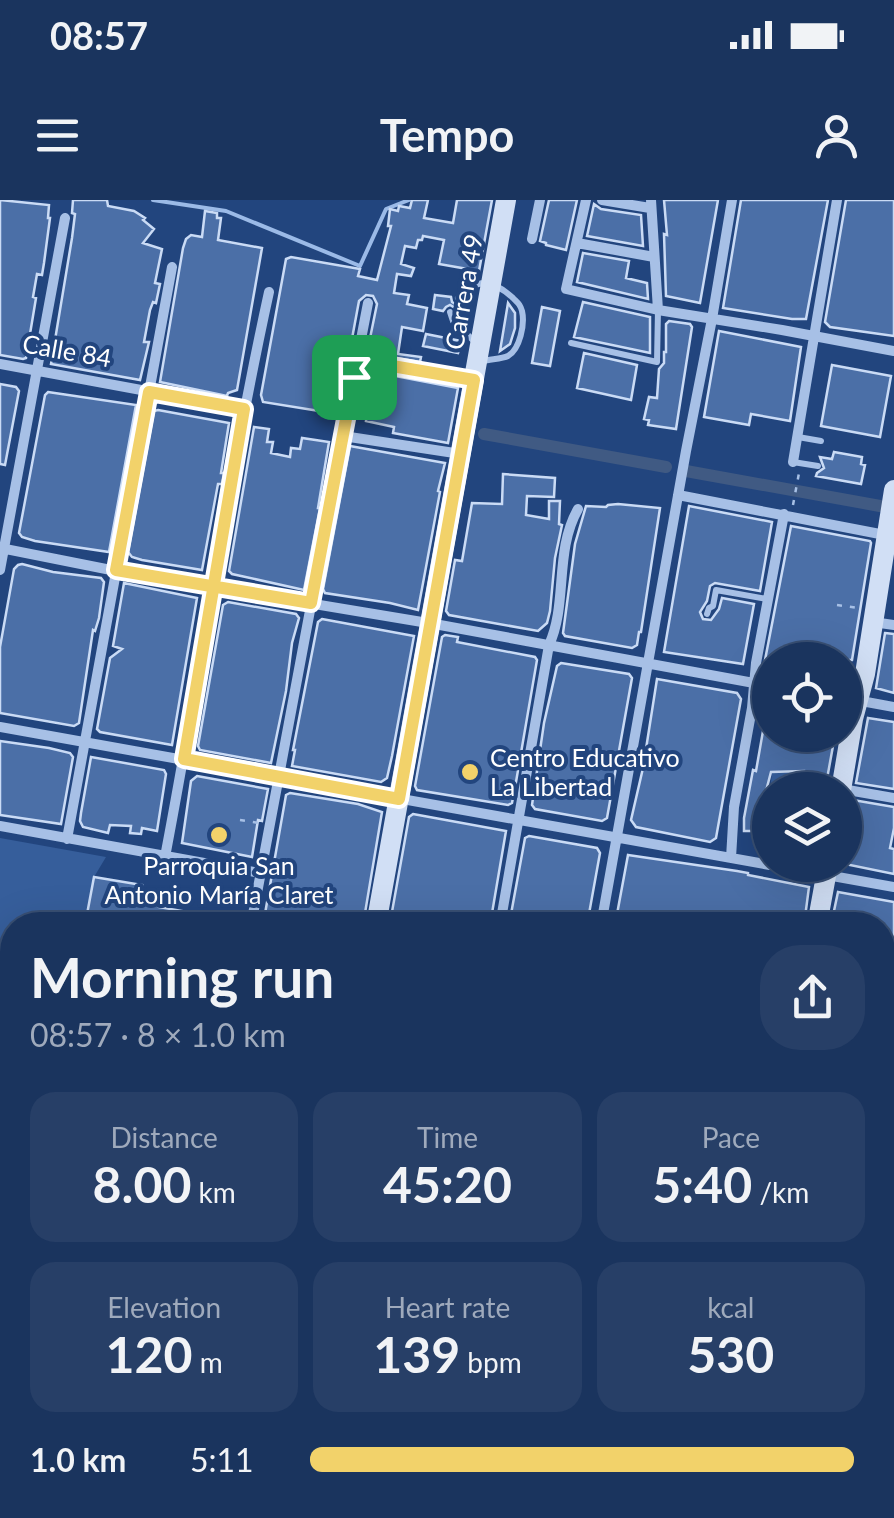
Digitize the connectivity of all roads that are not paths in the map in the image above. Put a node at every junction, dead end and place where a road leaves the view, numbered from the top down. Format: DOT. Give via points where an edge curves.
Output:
graph roads {
  1 [pos="506,200"];
  2 [pos="540,200"];
  3 [pos="586,200"];
  4 [pos="602,200"];
  5 [pos="732,200"];
  6 [pos="837,200"];
  7 [pos="650,204"];
  8 [pos="66,218"];
  9 [pos="532,239"];
  10 [pos="577,243"];
  11 [pos="654,258"];
  12 [pos="172,267"];
  13 [pos="491,282"];
  14 [pos="269,292"];
  15 [pos="458,298"];
  16 [pos="368,304"];
  17 [pos="658,310"];
  18 [pos="450,312"];
  19 [pos="712,319"];
  20 [pos="814,337"];
  21 [pos="572,342"];
  22 [pos="894,351"];
  23 [pos="357,360"];
  24 [pos="477,363"];
  25 [pos="0,364"];
  26 [pos="37,371"];
  27 [pos="149,392"];
  28 [pos="244,409"];
  29 [pos="344,436"];
  30 [pos="797,436"];
  31 [pos="822,441"];
  32 [pos="461,454"];
  33 [pos="793,462"];
  34 [pos="818,466"];
  35 [pos="894,490"];
  36 [pos="678,495"];
  37 [pos="578,509"];
  38 [pos="784,514"];
  39 [pos="890,536"];
  40 [pos="2,548"];
  41 [pos="0,570"];
  42 [pos="116,570"];
  43 [pos="215,586"];
  44 [pos="767,599"];
  45 [pos="311,603"];
  46 [pos="707,614"];
  47 [pos="873,616"];
  48 [pos="431,624"];
  49 [pos="894,625"];
  50 [pos="760,642"];
  51 [pos="549,645"];
  52 [pos="862,660"];
  53 [pos="648,664"];
  54 [pos="752,683"];
  55 [pos="752,695"];
  56 [pos="862,702"];
  57 [pos="894,707"];
  58 [pos="0,727"];
  59 [pos="84,743"];
  60 [pos="184,759"];
  61 [pos="280,778"];
  62 [pos="862,793"];
  63 [pos="894,798"];
  64 [pos="399,799"];
  65 [pos="518,820"];
  66 [pos="0,826"];
  67 [pos="617,838"];
  68 [pos="68,839"];
  69 [pos="164,857"];
  70 [pos="731,858"];
  71 [pos="752,862"];
  72 [pos="260,873"];
  73 [pos="862,879"];
  74 [pos="825,882"];
  75 [pos="894,887"];
  76 [pos="253,912"];
  77 [pos="378,912"];
  78 [pos="502,912"];
  79 [pos="603,912"];
  80 [pos="819,912"];
  1 -- 13 [label="street, Carrera 49"];
  2 -- 9 [label="street"];
  3 -- 10 [label="street"];
  4 -- 7 [label="street" via="643,209"];
  5 -- 19 [label="street"];
  6 -- 20 [label="street"];
  7 -- 11 [label="street"];
  8 -- 26 [label="street"];
  10 -- 11 [label="street"];
  10 -- 17 [label="street" via="566,289"];
  11 -- 17 [label="street"];
  12 -- 27 [label="street"];
  13 -- 15 [label="lane" via="469,286"];
  13 -- 24 [label="street, Carrera 49"];
  13 -- 24 [label="lane" via="521,306 523,316 508,356"];
  14 -- 28 [label="street"];
  16 -- 23 [label="street"];
  17 -- 19 [label="street"];
  17 -- 21 [label="lane" via="656,362"];
  18 -- 24 [label="lane"];
  19 -- 20 [label="street"];
  19 -- 36 [label="street"];
  20 -- 22 [label="street"];
  20 -- 30 [label="street"];
  23 -- 24 [label="street"];
  23 -- 29 [label="street"];
  24 -- 32 [label="street, Carrera 49"];
  25 -- 26 [label="street, Calle 84"];
  26 -- 27 [label="street, Calle 84"];
  26 -- 40 [label="street"];
  27 -- 28 [label="street, Calle 84"];
  27 -- 42 [label="street"];
  28 -- 43 [label="street"];
  29 -- 32 [label="street"];
  29 -- 45 [label="street"];
  30 -- 31 [label="lane"];
  30 -- 33 [label="street"];
  32 -- 48 [label="street, Carrera 49"];
  33 -- 34 [label="lane"];
  35 -- 39 [label="street"];
  36 -- 38 [label="street"];
  36 -- 53 [label="street"];
  37 -- 51 [label="street"];
  38 -- 39 [label="street"];
  38 -- 44 [label="street"];
  39 -- 47 [label="street"];
  40 -- 41 [label="street"];
  40 -- 42 [label="street"];
  42 -- 43 [label="street"];
  42 -- 59 [label="street"];
  43 -- 45 [label="street"];
  43 -- 60 [label="street"];
  44 -- 46 [label="lane" via="716,590"];
  44 -- 50 [label="street"];
  45 -- 48 [label="street"];
  45 -- 61 [label="street"];
  47 -- 49 [label="street"];
  47 -- 52 [label="street"];
  48 -- 51 [label="street"];
  48 -- 64 [label="street, Carrera 49"];
  51 -- 53 [label="street"];
  51 -- 65 [label="street"];
  53 -- 54 [label="street"];
  53 -- 67 [label="street"];
  55 -- 70 [label="street"];
  56 -- 57 [label="street"];
  58 -- 59 [label="street"];
  59 -- 60 [label="street"];
  59 -- 68 [label="street"];
  60 -- 61 [label="street"];
  60 -- 69 [label="street"];
  61 -- 64 [label="street"];
  61 -- 72 [label="street"];
  62 -- 63 [label="street"];
  64 -- 65 [label="street"];
  64 -- 77 [label="street, Carrera 49"];
  65 -- 67 [label="street"];
  65 -- 78 [label="street"];
  66 -- 68 [label="street"];
  67 -- 70 [label="street"];
  67 -- 79 [label="street"];
  68 -- 69 [label="street"];
  69 -- 72 [label="street"];
  70 -- 71 [label="street"];
  72 -- 76 [label="street"];
  73 -- 75 [label="street"];
  74 -- 80 [label="street"];
}
